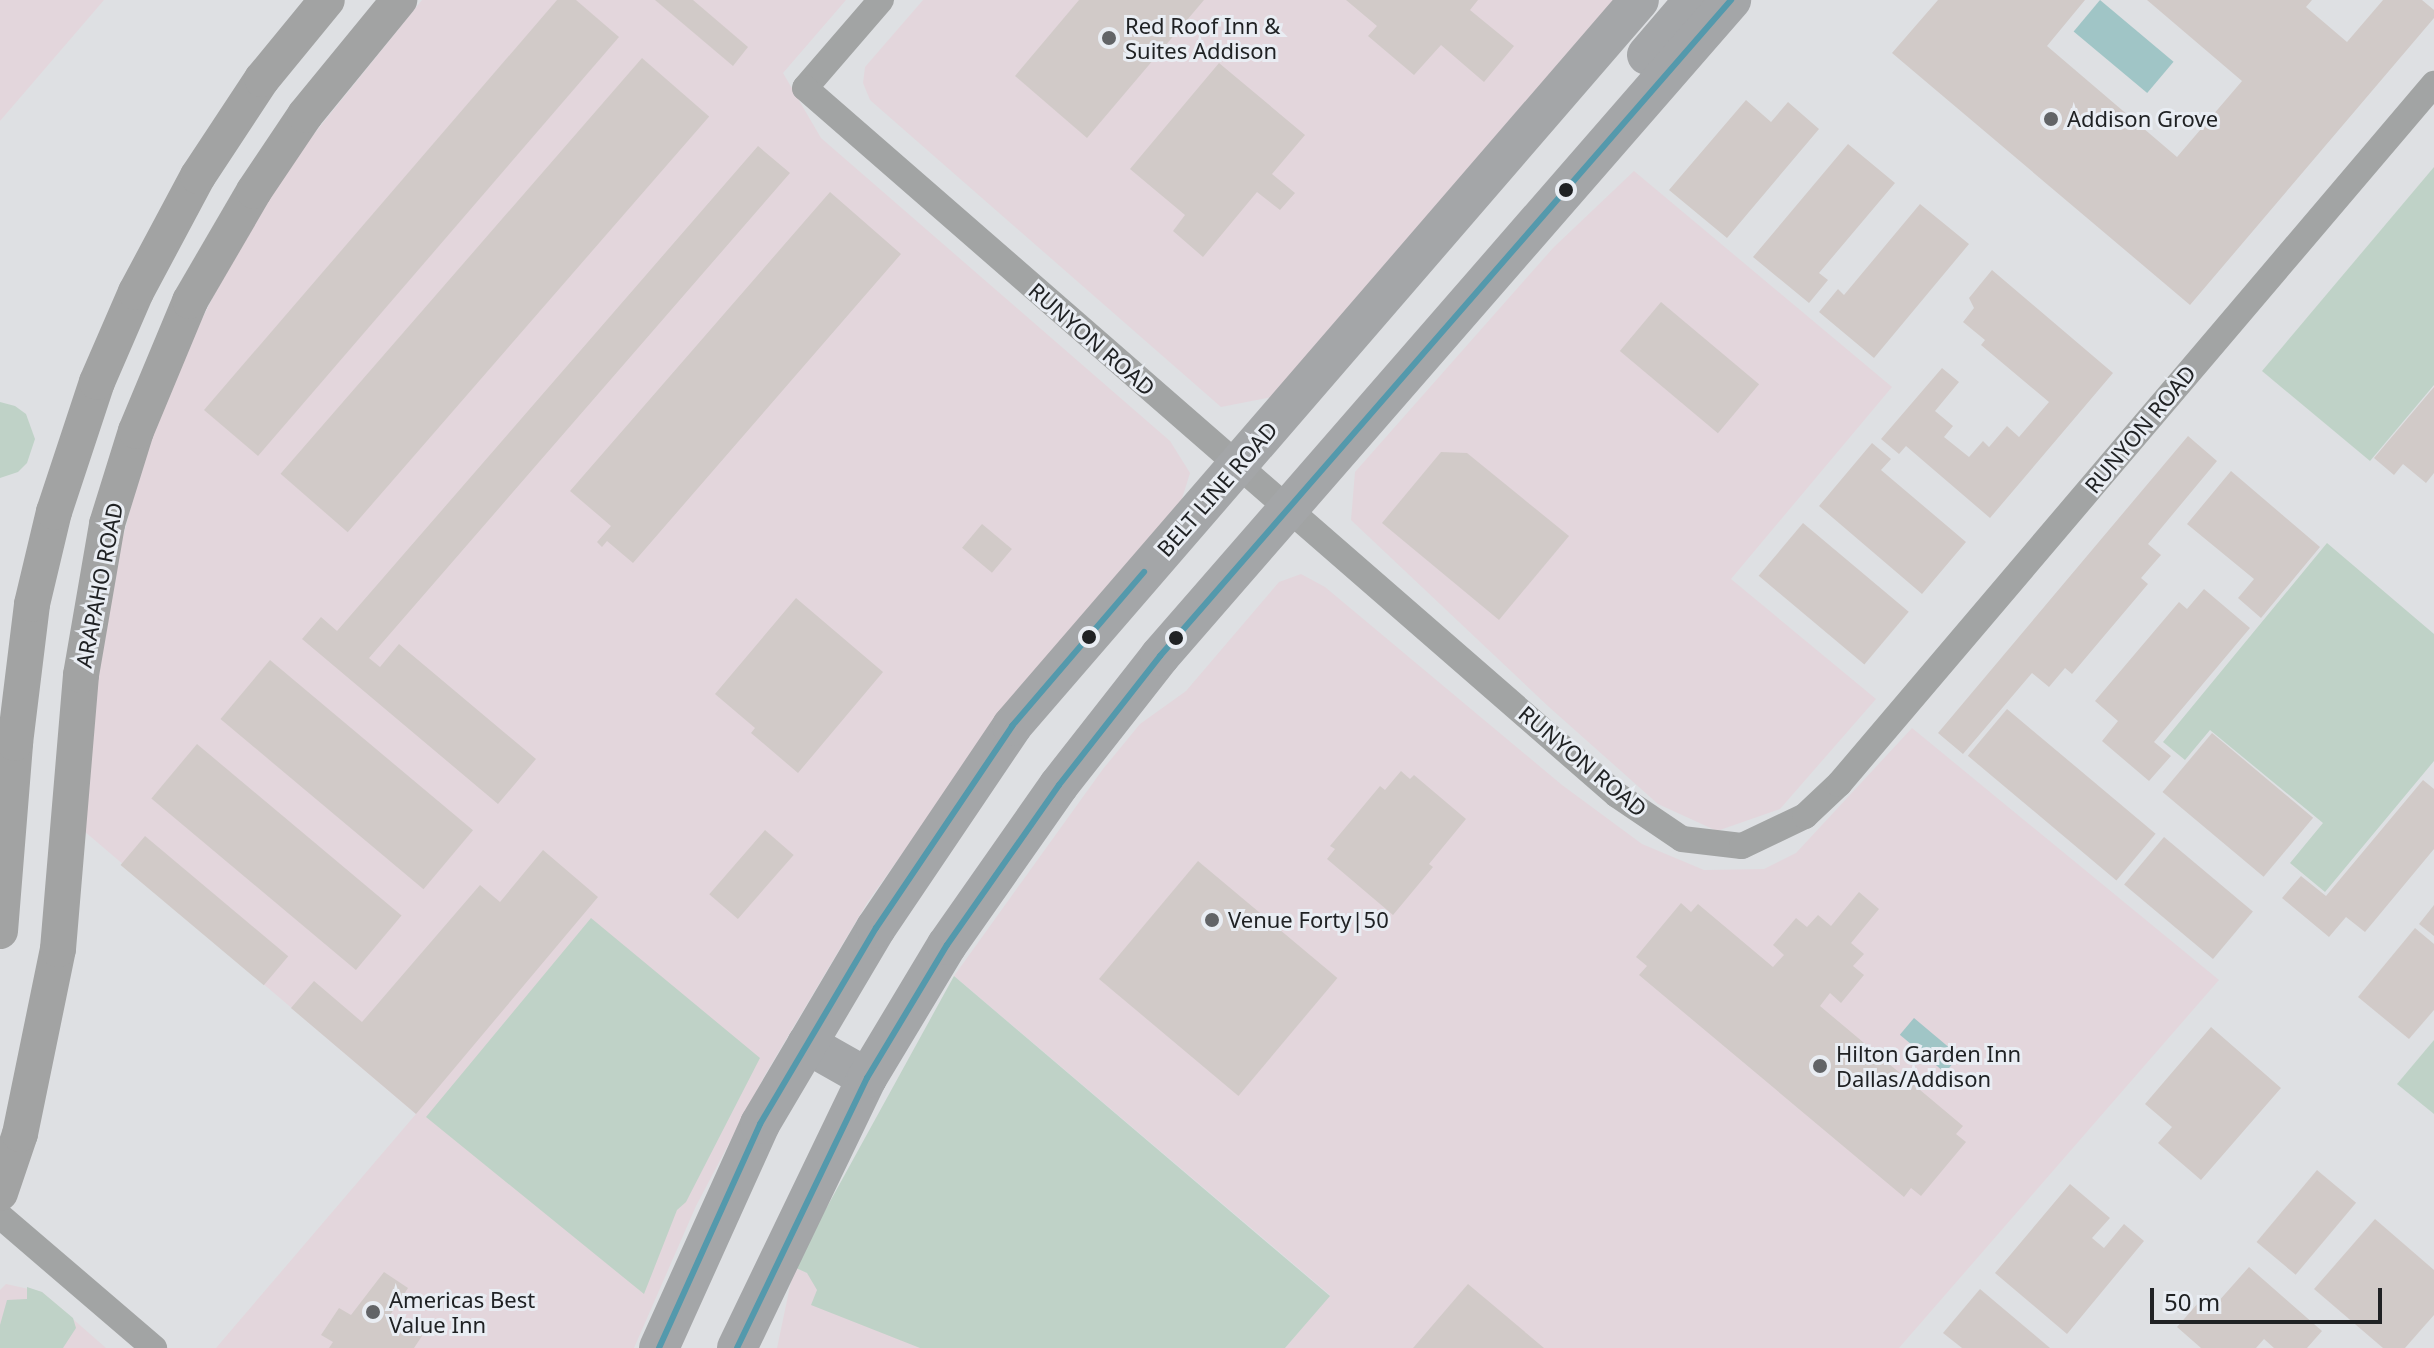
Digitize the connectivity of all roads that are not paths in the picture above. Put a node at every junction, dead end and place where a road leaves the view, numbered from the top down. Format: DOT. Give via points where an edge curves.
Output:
graph roads {
  1 [pos="327,0"];
  2 [pos="399,0"];
  3 [pos="881,0"];
  4 [pos="1639,0"];
  5 [pos="1694,0"];
  6 [pos="1731,0"];
  7 [pos="2434,84"];
  8 [pos="1625,121"];
  9 [pos="1240,464"];
  10 [pos="1289,508"];
  11 [pos="54,512"];
  12 [pos="107,524"];
  13 [pos="0,931"];
  14 [pos="807,1044"];
  15 [pos="867,1078"];
  16 [pos="0,1193"];
  17 [pos="0,1216"];
  18 [pos="154,1348"];
  19 [pos="659,1348"];
  20 [pos="737,1348"];
  1 -- 11 [label="main road" via="262,79 198,176 136,292 97,382"];
  2 -- 12 [label="main road, ARAPAHO ROAD" via="305,115 190,301 136,431"];
  3 -- 9 [label="street, RUNYON ROAD" via="805,88"];
  4 -- 9 [label="main road, BELT LINE ROAD"];
  5 -- 8 [label="main road" via="1634,70"];
  6 -- 8 [label="main road"];
  7 -- 10 [label="street, RUNYON ROAD" via="1839,784 1805,816 1742,846 1682,839 1617,795"];
  8 -- 10 [label="main road"];
  9 -- 10 [label="street, RUNYON ROAD"];
  9 -- 14 [label="main road, BELT LINE ROAD" via="1012,726 896,897"];
  10 -- 15 [label="main road" via="1160,656 1059,785 947,945"];
  11 -- 12 [label="main road"];
  11 -- 13 [label="main road" via="32,604"];
  12 -- 16 [label="main road, ARAPAHO ROAD" via="81,675 58,949 20,1134"];
  14 -- 15 [label="main road"];
  14 -- 19 [label="main road, BELT LINE ROAD" via="760,1124"];
  15 -- 20 [label="main road"];
  17 -- 18 [label="street"];
}
